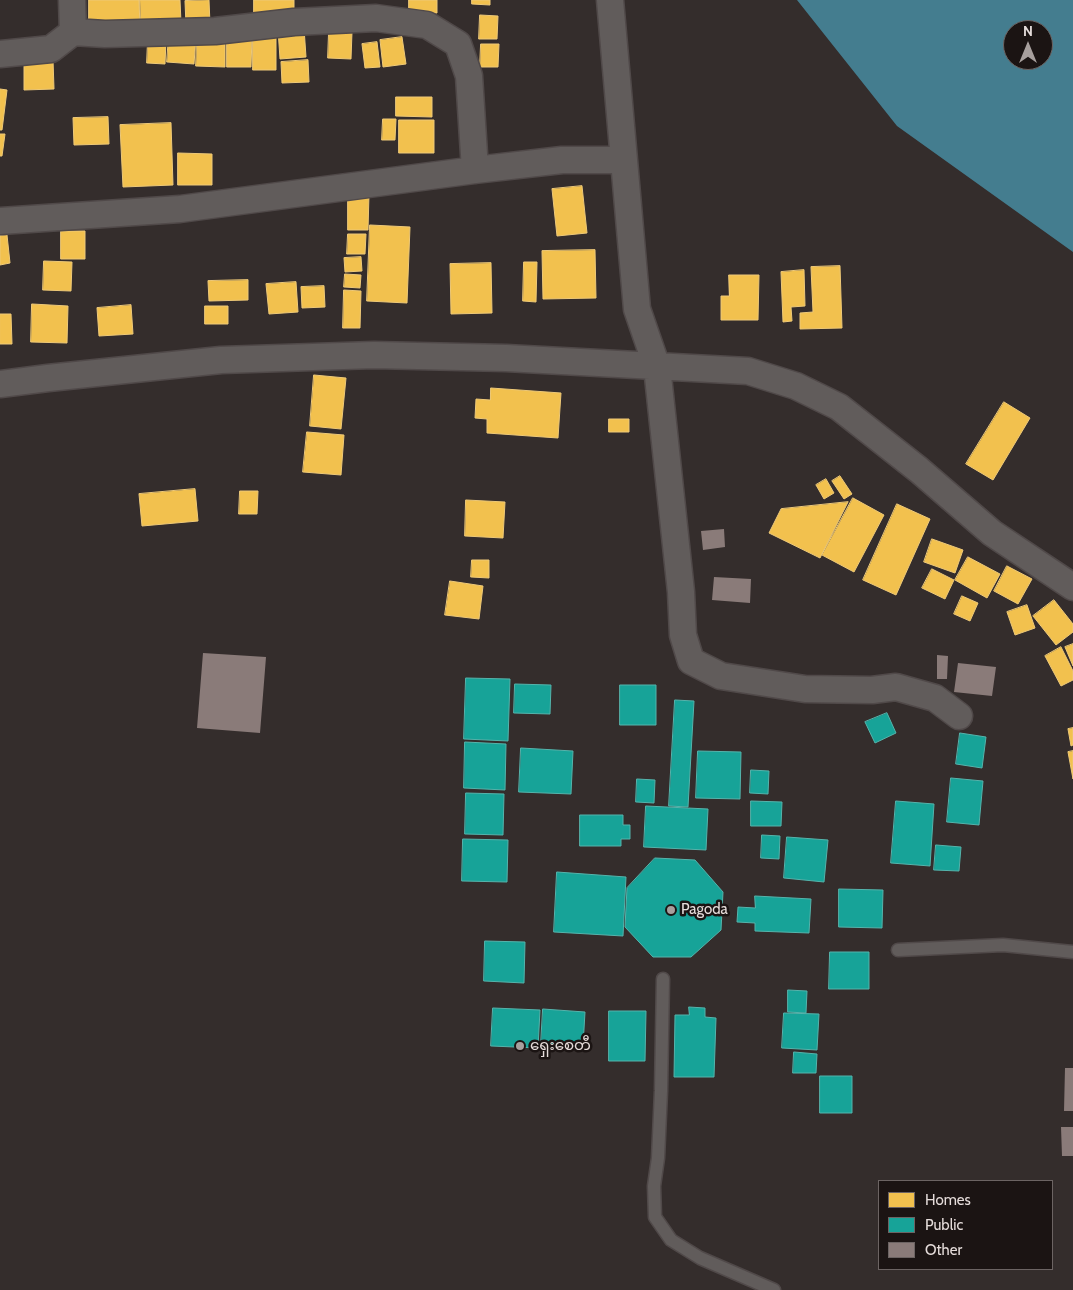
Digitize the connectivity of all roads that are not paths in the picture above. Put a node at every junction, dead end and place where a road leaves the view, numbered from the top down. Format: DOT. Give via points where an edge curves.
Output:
graph roads {
  1 [pos="72,0"];
  2 [pos="610,0"];
  3 [pos="73,32"];
  4 [pos="0,54"];
  5 [pos="624,160"];
  6 [pos="475,170"];
  7 [pos="0,221"];
  8 [pos="656,367"];
  9 [pos="0,384"];
  10 [pos="1073,587"];
  11 [pos="959,716"];
  12 [pos="898,950"];
  13 [pos="1073,952"];
  14 [pos="663,979"];
  15 [pos="774,1290"];
  1 -- 3 [label="street"];
  2 -- 5 [label="street"];
  3 -- 4 [label="street" via="51,49"];
  3 -- 6 [label="street" via="215,31 294,22 376,18 427,24 458,44 469,76"];
  5 -- 6 [label="street" via="562,160"];
  5 -- 8 [label="street" via="637,309"];
  6 -- 7 [label="street" via="180,209"];
  8 -- 9 [label="street" via="374,354 222,360"];
  8 -- 10 [label="street" via="748,371 796,386 839,407 992,533"];
  8 -- 11 [label="street" via="683,635 691,662 722,676 806,689 896,687 935,698"];
  12 -- 13 [label="lane" via="1003,945"];
  14 -- 15 [label="lane" via="655,1216 679,1245 700,1258"];
}
